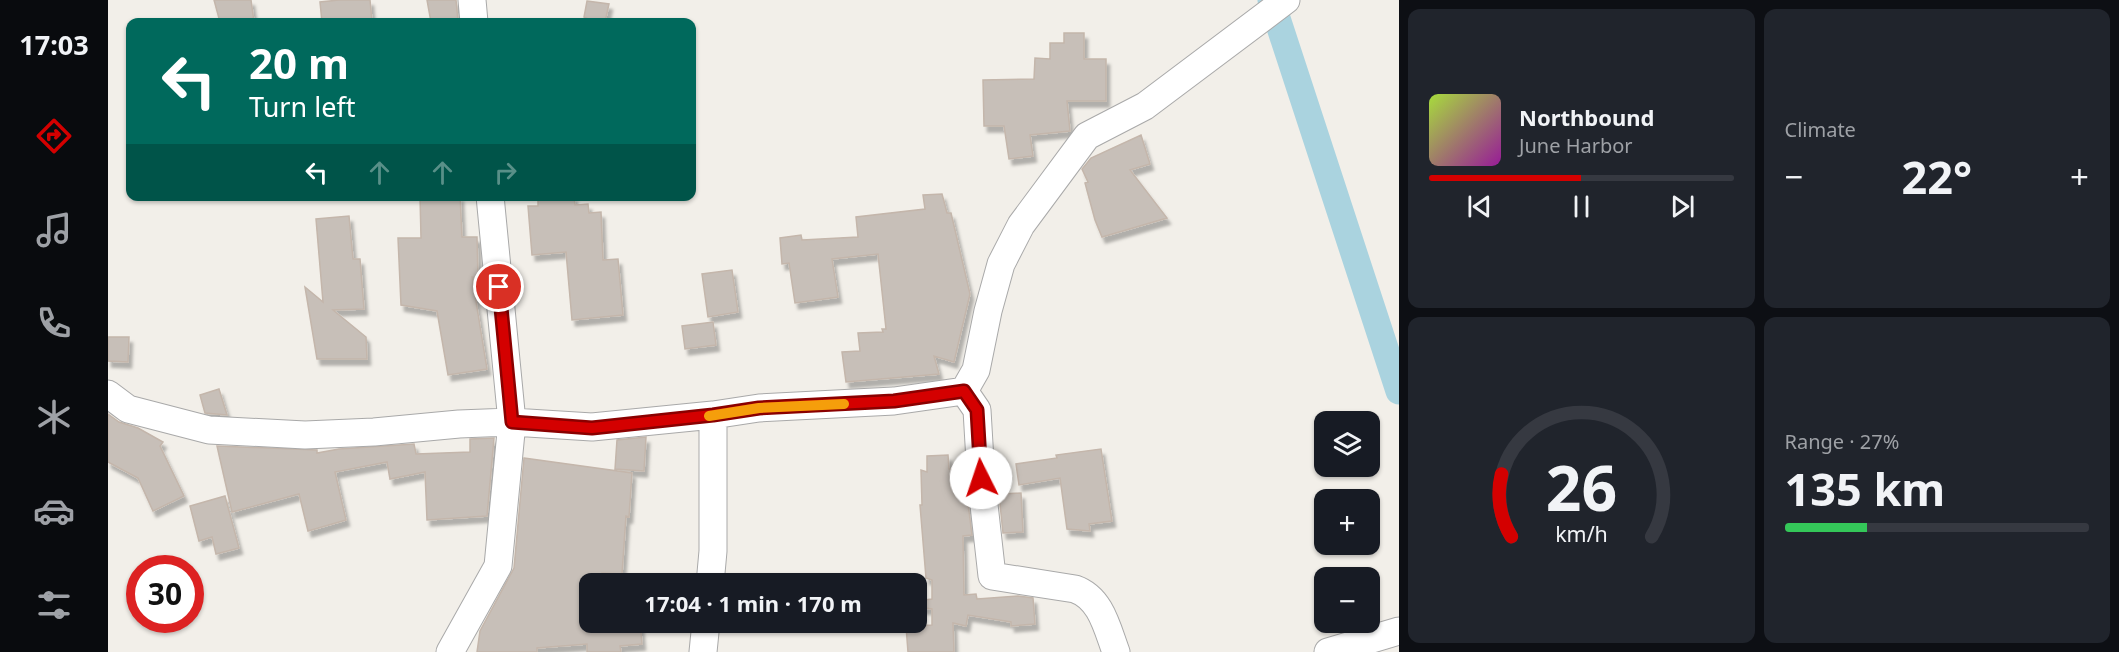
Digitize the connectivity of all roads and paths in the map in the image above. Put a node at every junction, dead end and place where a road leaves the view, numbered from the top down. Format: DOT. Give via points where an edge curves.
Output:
graph roads {
  1 [pos="472,0"];
  2 [pos="1286,0"];
  3 [pos="474,18"];
  4 [pos="490,201"];
  5 [pos="964,391"];
  6 [pos="108,394"];
  7 [pos="713,415"];
  8 [pos="512,422"];
  9 [pos="711,573"];
  10 [pos="1399,631"];
  11 [pos="705,633"];
  12 [pos="450,652"];
  13 [pos="704,652"];
  14 [pos="1116,652"];
  15 [pos="1328,652"];
  1 -- 3 [label="street"];
  2 -- 5 [label="street" via="1145,106 1087,136 1021,225 1001,264 976,370"];
  4 -- 8 [label="street"];
  5 -- 7 [label="street" via="894,401 759,408"];
  5 -- 14 [label="street" via="977,410 992,576 1087,593 1101,613"];
  6 -- 8 [label="street" via="128,409 209,430 305,435"];
  7 -- 8 [label="street" via="592,428"];
  7 -- 9 [label="street"];
  8 -- 12 [label="street" via="498,566"];
  10 -- 15 [label="street"];
  11 -- 13 [label="street"];
}
